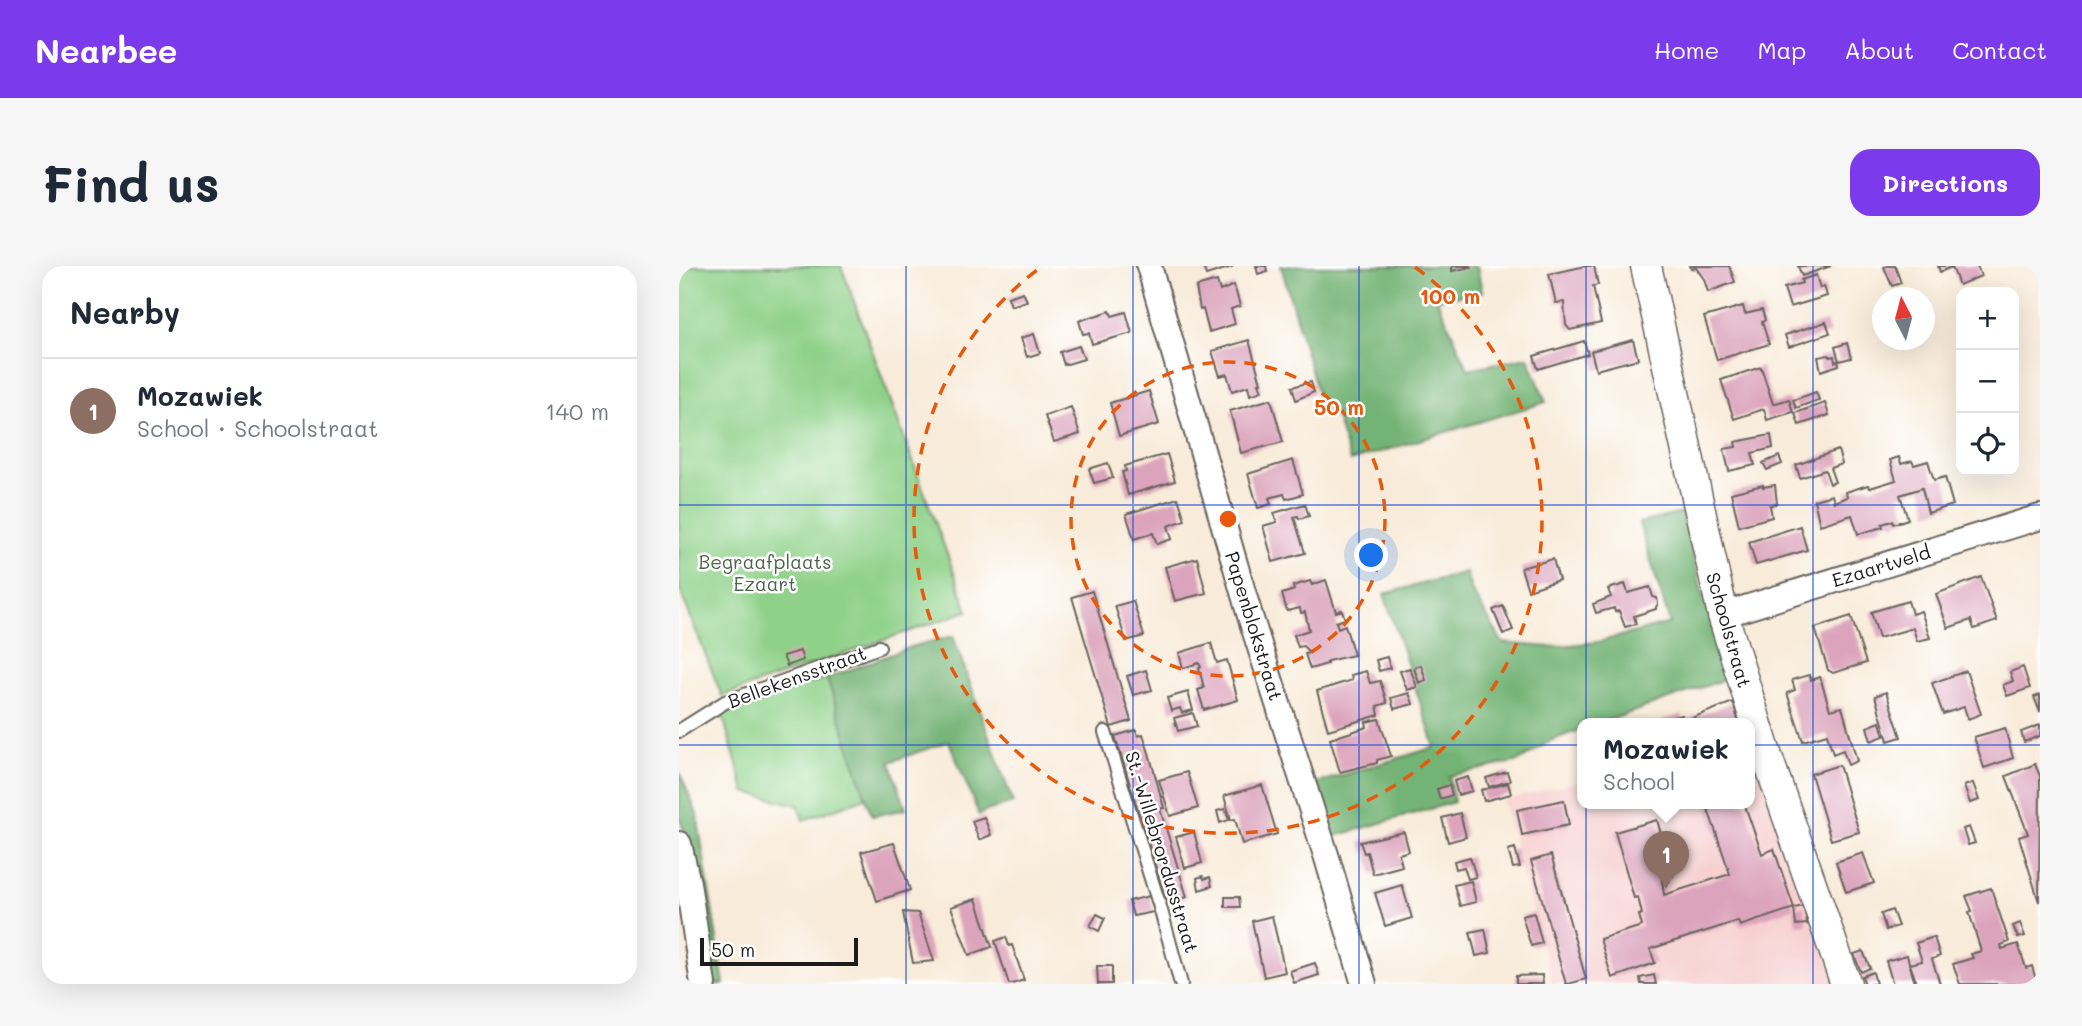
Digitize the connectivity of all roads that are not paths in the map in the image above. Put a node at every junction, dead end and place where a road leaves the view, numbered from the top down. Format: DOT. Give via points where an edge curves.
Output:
graph roads {
  1 [pos="1149,266"];
  2 [pos="1646,266"];
  3 [pos="2040,517"];
  4 [pos="1723,615"];
  5 [pos="880,647"];
  6 [pos="679,731"];
  7 [pos="1105,732"];
  8 [pos="679,844"];
  9 [pos="703,984"];
  10 [pos="1181,984"];
  11 [pos="1364,984"];
  12 [pos="1846,984"];
  1 -- 11 [label="street, Papenblokstraat" via="1250,616"];
  2 -- 4 [label="street, Schoolstraat"];
  3 -- 4 [label="street, Ezaartveld"];
  4 -- 12 [label="street, Schoolstraat"];
  5 -- 6 [label="lane, Bellekensstraat" via="725,702"];
  7 -- 10 [label="lane, St.-Willebrordusstraat"];
  8 -- 9 [label="street"];
}
